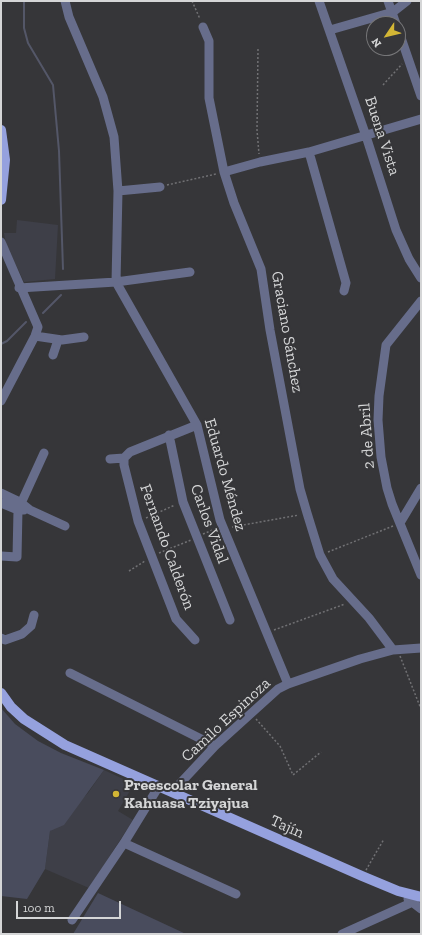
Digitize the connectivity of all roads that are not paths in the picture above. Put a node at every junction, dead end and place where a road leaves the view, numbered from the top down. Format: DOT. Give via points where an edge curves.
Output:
graph roads {
  1 [pos="65,1"];
  2 [pos="319,1"];
  3 [pos="388,1"];
  4 [pos="407,1"];
  5 [pos="392,12"];
  6 [pos="393,16"];
  7 [pos="203,27"];
  8 [pos="330,30"];
  9 [pos="406,52"];
  10 [pos="421,96"];
  11 [pos="421,119"];
  12 [pos="1,130"];
  13 [pos="366,136"];
  14 [pos="309,152"];
  15 [pos="224,172"];
  16 [pos="160,187"];
  17 [pos="118,191"];
  18 [pos="1,200"];
  19 [pos="1,242"];
  20 [pos="190,272"];
  21 [pos="421,278"];
  22 [pos="116,282"];
  23 [pos="19,288"];
  24 [pos="344,291"];
  25 [pos="421,301"];
  26 [pos="36,331"];
  27 [pos="84,337"];
  28 [pos="58,340"];
  29 [pos="53,355"];
  30 [pos="1,401"];
  31 [pos="197,425"];
  32 [pos="169,435"];
  33 [pos="44,453"];
  34 [pos="124,458"];
  35 [pos="110,459"];
  36 [pos="421,488"];
  37 [pos="1,493"];
  38 [pos="1,503"];
  39 [pos="19,506"];
  40 [pos="400,523"];
  41 [pos="65,526"];
  42 [pos="1,556"];
  43 [pos="421,575"];
  44 [pos="34,615"];
  45 [pos="230,620"];
  46 [pos="1,638"];
  47 [pos="195,640"];
  48 [pos="421,648"];
  49 [pos="395,649"];
  50 [pos="70,673"];
  51 [pos="288,684"];
  52 [pos="1,693"];
  53 [pos="215,746"];
  54 [pos="159,786"];
  55 [pos="172,792"];
  56 [pos="124,843"];
  57 [pos="236,894"];
  58 [pos="417,900"];
  59 [pos="421,909"];
  60 [pos="72,920"];
  61 [pos="342,934"];
  1 -- 17 [label="street" via="69,17 103,97 114,137"];
  2 -- 8 [label="street, Buena Vista"];
  3 -- 5 [label="street"];
  4 -- 5 [label="street"];
  5 -- 6 [label="street"];
  5 -- 8 [label="street"];
  7 -- 15 [label="street, Graciano Sánchez" via="209,41 209,98"];
  8 -- 13 [label="street, Buena Vista"];
  9 -- 10 [label="street"];
  11 -- 13 [label="street"];
  12 -- 18 [label="main road" via="5,160"];
  13 -- 14 [label="street"];
  13 -- 21 [label="street, Buena Vista" via="396,230"];
  14 -- 15 [label="street"];
  14 -- 24 [label="street" via="346,283"];
  15 -- 49 [label="street, Graciano Sánchez" via="261,269 300,489 320,555 333,579"];
  16 -- 17 [label="street"];
  17 -- 22 [label="street"];
  19 -- 23 [label="street"];
  20 -- 22 [label="street"];
  22 -- 23 [label="street"];
  22 -- 31 [label="street, Eduardo Méndez"];
  23 -- 26 [label="street"];
  25 -- 40 [label="street, 2 de Abril" via="386,345 379,396 381,458 390,498"];
  26 -- 28 [label="street"];
  26 -- 30 [label="street"];
  27 -- 28 [label="street"];
  28 -- 29 [label="street"];
  31 -- 32 [label="street"];
  31 -- 51 [label="street, Eduardo Méndez" via="222,527"];
  32 -- 34 [label="street" via="130,452"];
  32 -- 45 [label="street, Carlos Vidal" via="183,502"];
  33 -- 39 [label="street"];
  34 -- 35 [label="street"];
  34 -- 47 [label="street, Fernando Calderón" via="138,521 151,556 176,619"];
  36 -- 40 [label="street"];
  37 -- 39 [label="street"];
  38 -- 39 [label="street"];
  39 -- 41 [label="street"];
  39 -- 42 [label="street" via="17,556"];
  40 -- 43 [label="street, 2 de Abril"];
  44 -- 46 [label="street" via="31,626 22,634 5,640"];
  48 -- 49 [label="street, Camilo Espinoza"];
  49 -- 51 [label="street, Camilo Espinoza"];
  50 -- 53 [label="street"];
  51 -- 53 [label="street, Camilo Espinoza" via="278,689"];
  52 -- 54 [label="main road, Tajín" via="24,719 65,745"];
  53 -- 55 [label="street, Camilo Espinoza"];
  54 -- 55 [label="main road, Tajín"];
  54 -- 56 [label="street"];
  55 -- 58 [label="main road, Tajín"];
  56 -- 57 [label="street"];
  56 -- 60 [label="street"];
  58 -- 59 [label="street"];
  58 -- 61 [label="street"];
}
